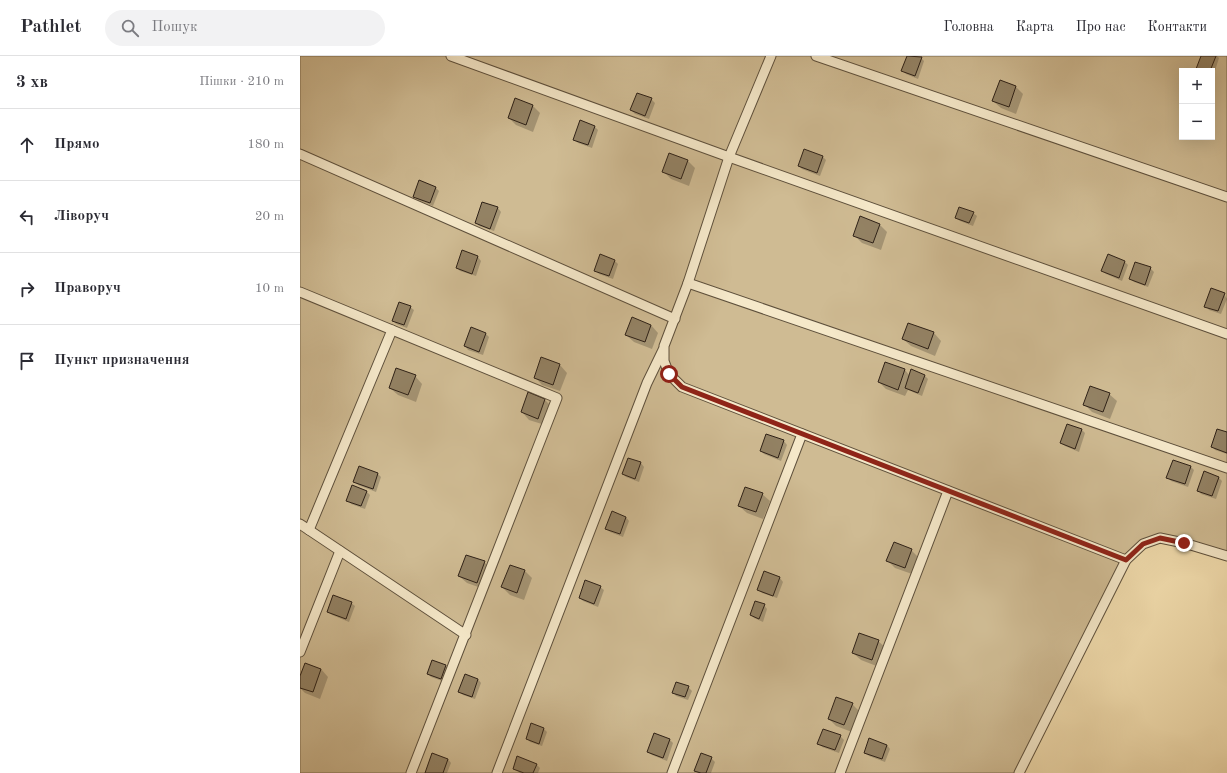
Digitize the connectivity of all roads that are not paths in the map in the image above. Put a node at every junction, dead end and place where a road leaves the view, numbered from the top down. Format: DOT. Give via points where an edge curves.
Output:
graph roads {
  1 [pos="451,56"];
  2 [pos="770,56"];
  3 [pos="816,56"];
  4 [pos="300,154"];
  5 [pos="729,157"];
  6 [pos="1227,197"];
  7 [pos="688,283"];
  8 [pos="300,292"];
  9 [pos="675,319"];
  10 [pos="392,330"];
  11 [pos="1227,334"];
  12 [pos="664,346"];
  13 [pos="802,434"];
  14 [pos="1227,468"];
  15 [pos="948,491"];
  16 [pos="300,524"];
  17 [pos="309,530"];
  18 [pos="340,551"];
  19 [pos="1227,556"];
  20 [pos="1126,560"];
  21 [pos="466,635"];
  22 [pos="300,652"];
  23 [pos="411,773"];
  24 [pos="497,773"];
  25 [pos="672,773"];
  26 [pos="840,773"];
  27 [pos="1019,773"];
  1 -- 5 [label="lane"];
  2 -- 5 [label="lane"];
  3 -- 6 [label="lane"];
  4 -- 9 [label="lane"];
  5 -- 7 [label="lane"];
  5 -- 11 [label="lane"];
  7 -- 9 [label="lane"];
  7 -- 14 [label="lane"];
  8 -- 10 [label="lane"];
  9 -- 12 [label="lane"];
  10 -- 17 [label="lane"];
  10 -- 21 [label="lane" via="557,398"];
  12 -- 13 [label="lane" via="664,361 669,374 682,387"];
  12 -- 24 [label="lane" via="646,383"];
  13 -- 15 [label="lane"];
  13 -- 25 [label="lane"];
  15 -- 20 [label="lane"];
  15 -- 26 [label="lane"];
  16 -- 17 [label="lane"];
  17 -- 18 [label="lane"];
  18 -- 21 [label="lane"];
  18 -- 22 [label="lane"];
  19 -- 20 [label="lane" via="1160,538 1143,544"];
  20 -- 27 [label="lane"];
  21 -- 23 [label="lane"];
}
